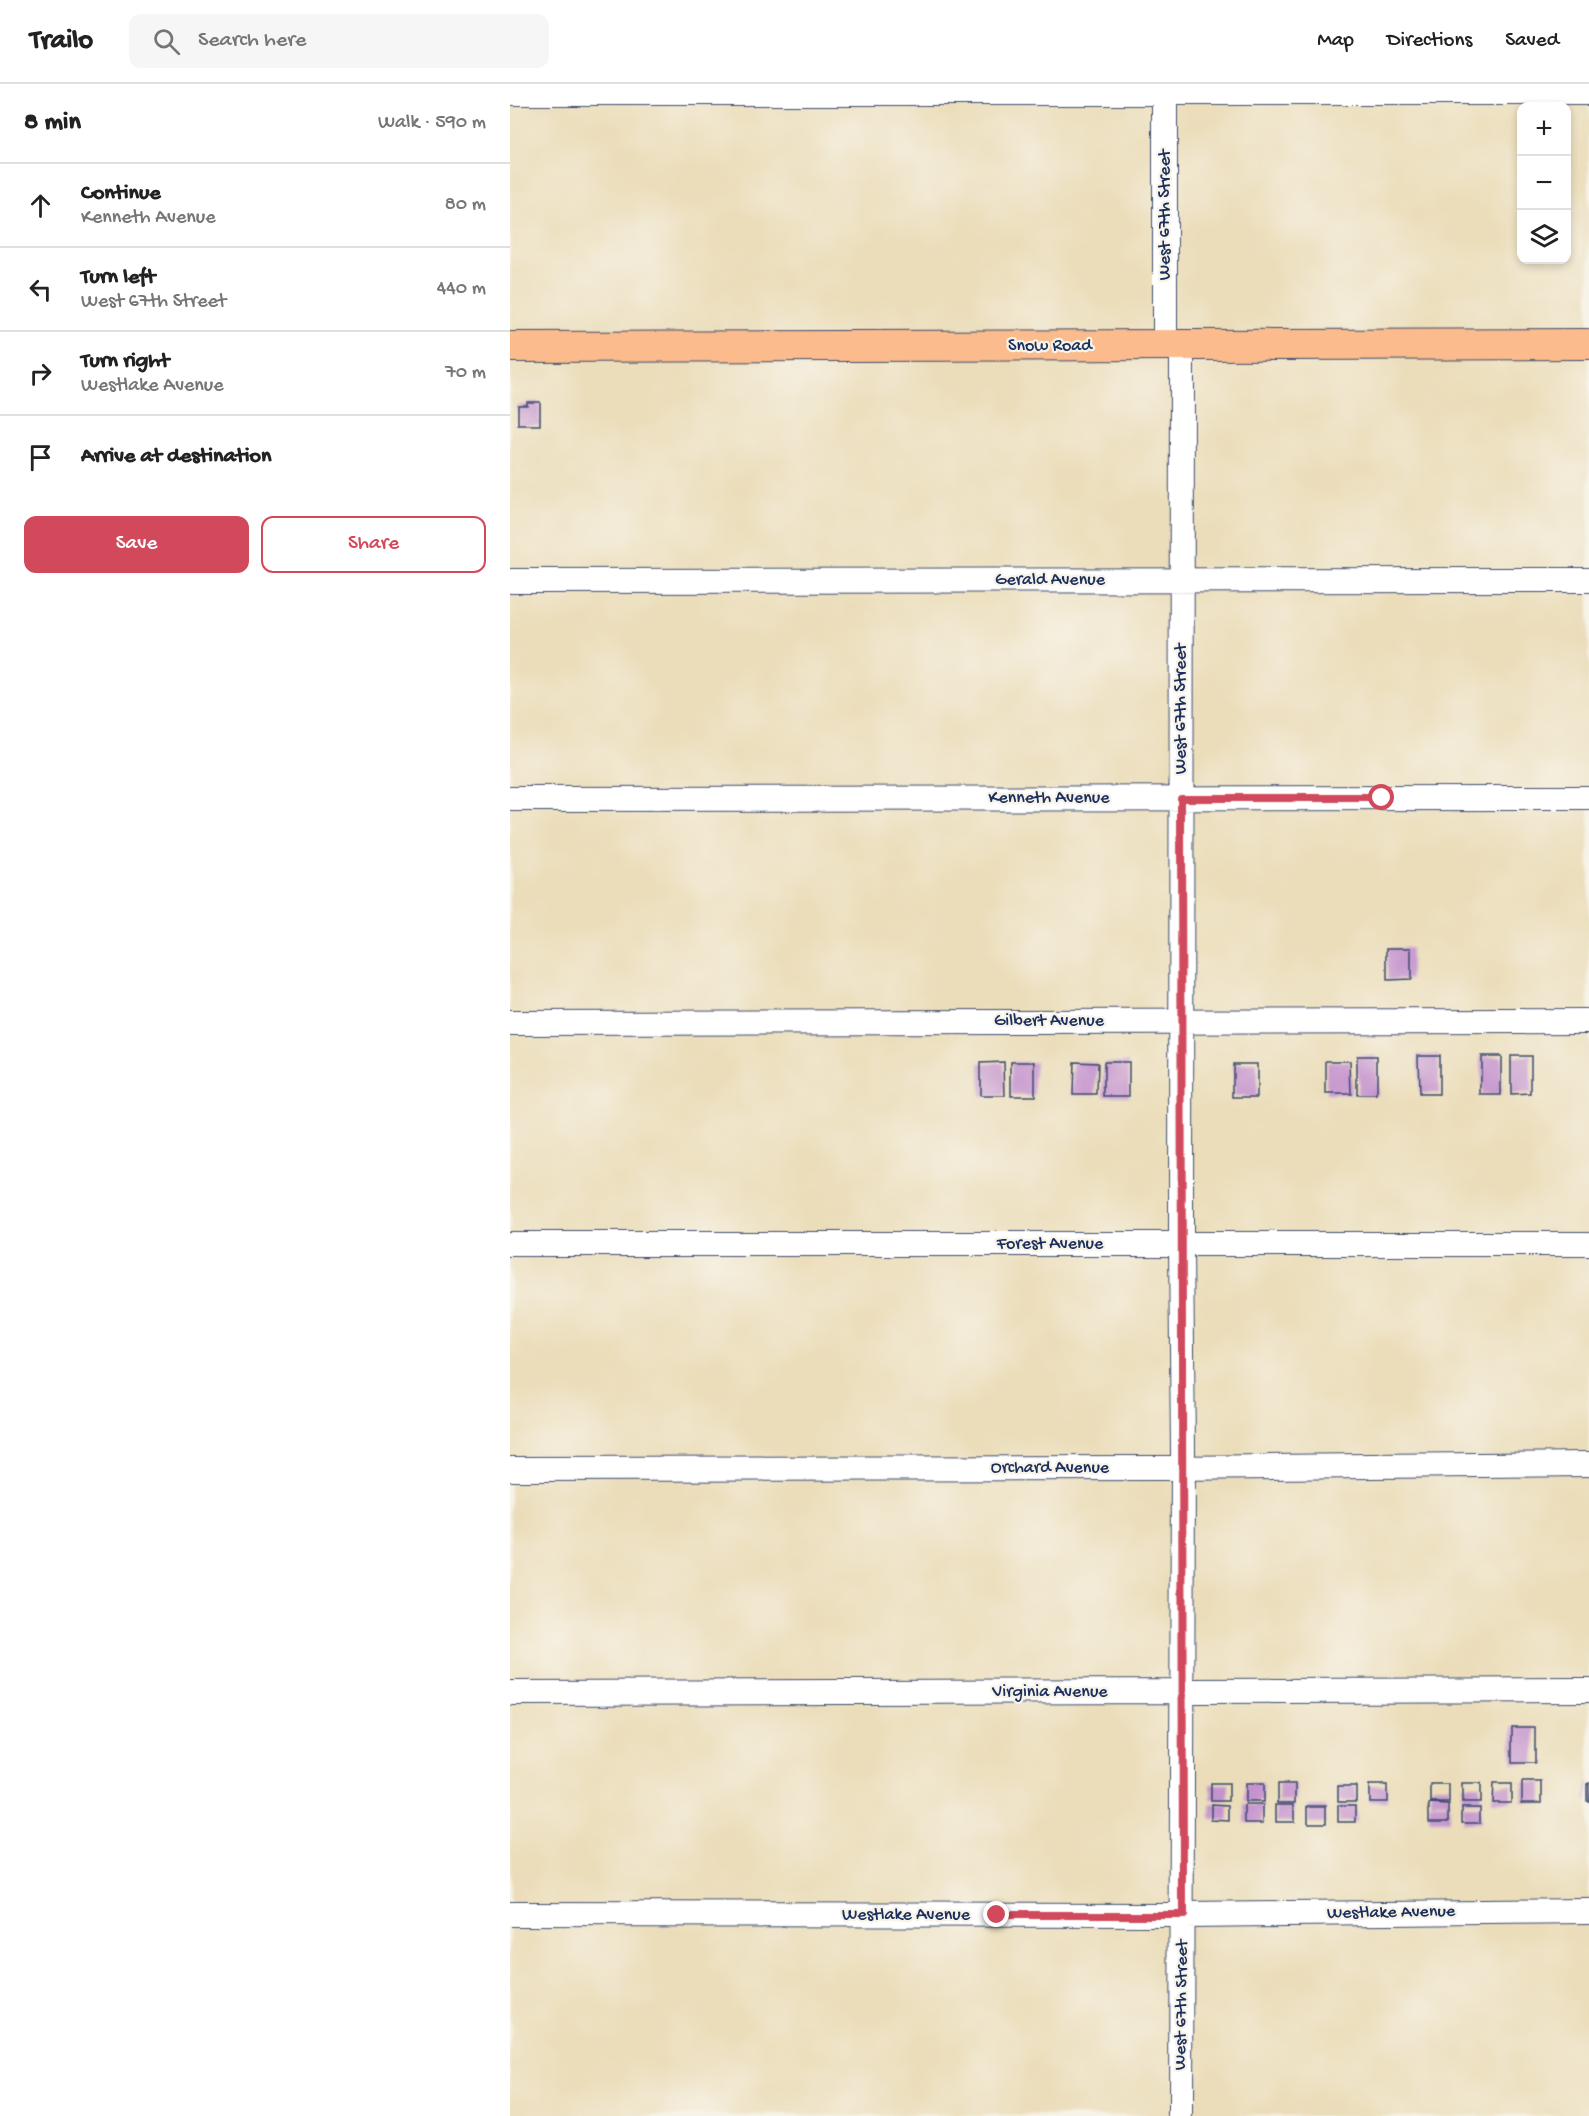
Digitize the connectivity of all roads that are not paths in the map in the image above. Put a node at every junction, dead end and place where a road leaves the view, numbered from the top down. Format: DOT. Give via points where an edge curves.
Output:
graph roads {
  1 [pos="1165,88"];
  2 [pos="510,93"];
  3 [pos="1589,93"];
  4 [pos="1589,344"];
  5 [pos="1174,346"];
  6 [pos="510,347"];
  7 [pos="1182,580"];
  8 [pos="1589,580"];
  9 [pos="510,581"];
  10 [pos="1181,798"];
  11 [pos="1589,798"];
  12 [pos="510,799"];
  13 [pos="1183,1021"];
  14 [pos="1589,1021"];
  15 [pos="510,1023"];
  16 [pos="510,1244"];
  17 [pos="1181,1244"];
  18 [pos="1589,1244"];
  19 [pos="1589,1464"];
  20 [pos="1183,1468"];
  21 [pos="510,1469"];
  22 [pos="1589,1690"];
  23 [pos="1183,1692"];
  24 [pos="510,1693"];
  25 [pos="1589,1911"];
  26 [pos="510,1914"];
  27 [pos="1183,1915"];
  28 [pos="1181,2116"];
  1 -- 2 [label="street"];
  1 -- 3 [label="street"];
  1 -- 5 [label="street, West 67th Street"];
  4 -- 5 [label="main road, Snow Road"];
  5 -- 6 [label="main road, Snow Road"];
  5 -- 7 [label="street, West 67th Street"];
  7 -- 8 [label="street, Gerald Avenue"];
  7 -- 9 [label="street, Gerald Avenue"];
  7 -- 10 [label="street, West 67th Street"];
  10 -- 11 [label="street, Kenneth Avenue"];
  10 -- 12 [label="street, Kenneth Avenue"];
  10 -- 13 [label="street, West 67th Street"];
  13 -- 14 [label="street, Gilbert Avenue"];
  13 -- 15 [label="street, Gilbert Avenue"];
  13 -- 17 [label="street, West 67th Street"];
  16 -- 17 [label="street, Forest Avenue"];
  17 -- 18 [label="street, Forest Avenue"];
  17 -- 20 [label="street, West 67th Street"];
  19 -- 20 [label="street, Orchard Avenue"];
  20 -- 21 [label="street, Orchard Avenue"];
  20 -- 23 [label="street, West 67th Street"];
  22 -- 23 [label="street, Virginia Avenue"];
  23 -- 24 [label="street, Virginia Avenue"];
  23 -- 27 [label="street, West 67th Street"];
  25 -- 27 [label="street, Westlake Avenue"];
  26 -- 27 [label="street, Westlake Avenue"];
  27 -- 28 [label="street, West 67th Street"];
}
